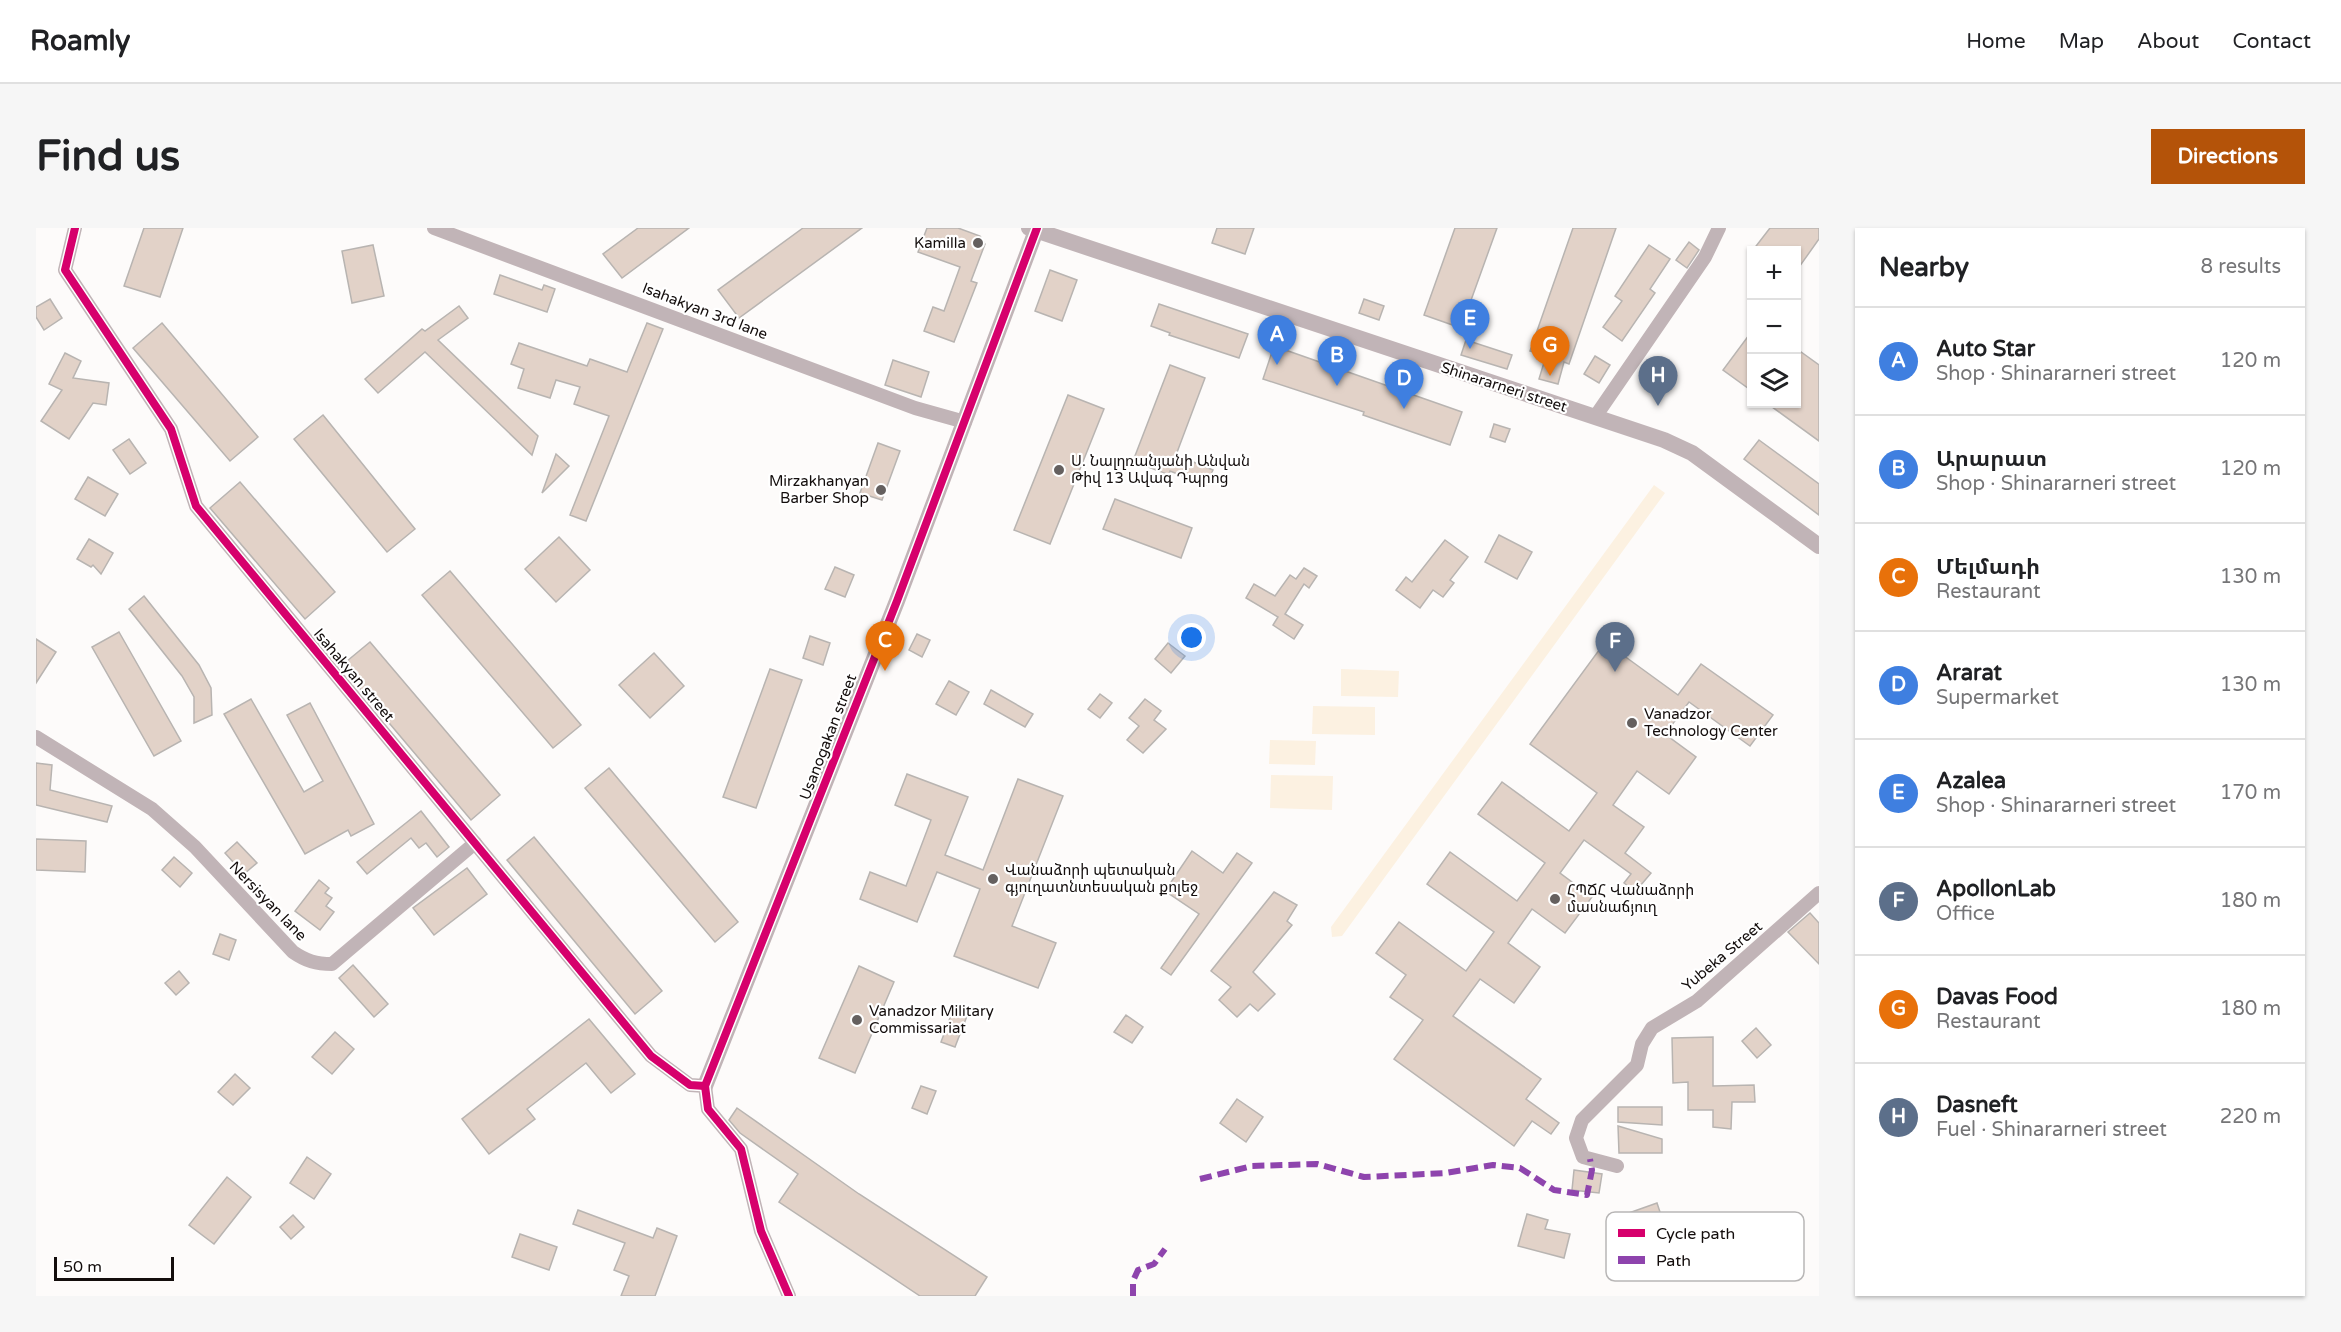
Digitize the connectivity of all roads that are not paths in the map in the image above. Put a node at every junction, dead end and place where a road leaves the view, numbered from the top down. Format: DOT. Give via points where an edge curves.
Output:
graph roads {
  1 [pos="75,228"];
  2 [pos="434,228"];
  3 [pos="1719,228"];
  4 [pos="1034,229"];
  5 [pos="1595,417"];
  6 [pos="965,422"];
  7 [pos="1819,546"];
  8 [pos="36,737"];
  9 [pos="475,843"];
  10 [pos="1819,893"];
  11 [pos="705,1086"];
  12 [pos="1617,1166"];
  13 [pos="789,1296"];
  1 -- 9 [label="street, Isahakyan street" via="65,270 171,429 196,506"];
  2 -- 6 [label="street, Isahakyan 3rd lane" via="915,408"];
  3 -- 5 [label="street" via="1705,257"];
  4 -- 5 [label="street, Shinararneri street"];
  4 -- 6 [label="street, Usanogakan street"];
  5 -- 7 [label="street, Shinararneri street" via="1692,453"];
  6 -- 11 [label="street, Usanogakan street"];
  8 -- 9 [label="street, Nersisyan lane" via="152,809 195,848 292,952 319,964 332,964"];
  9 -- 11 [label="street, Isahakyan street" via="651,1056 690,1085"];
  10 -- 12 [label="street, Yubeka Street" via="1697,1001 1652,1028 1642,1044 1637,1065 1582,1120 1576,1138 1583,1157"];
  11 -- 13 [label="street" via="708,1109 741,1149 761,1231"];
}
